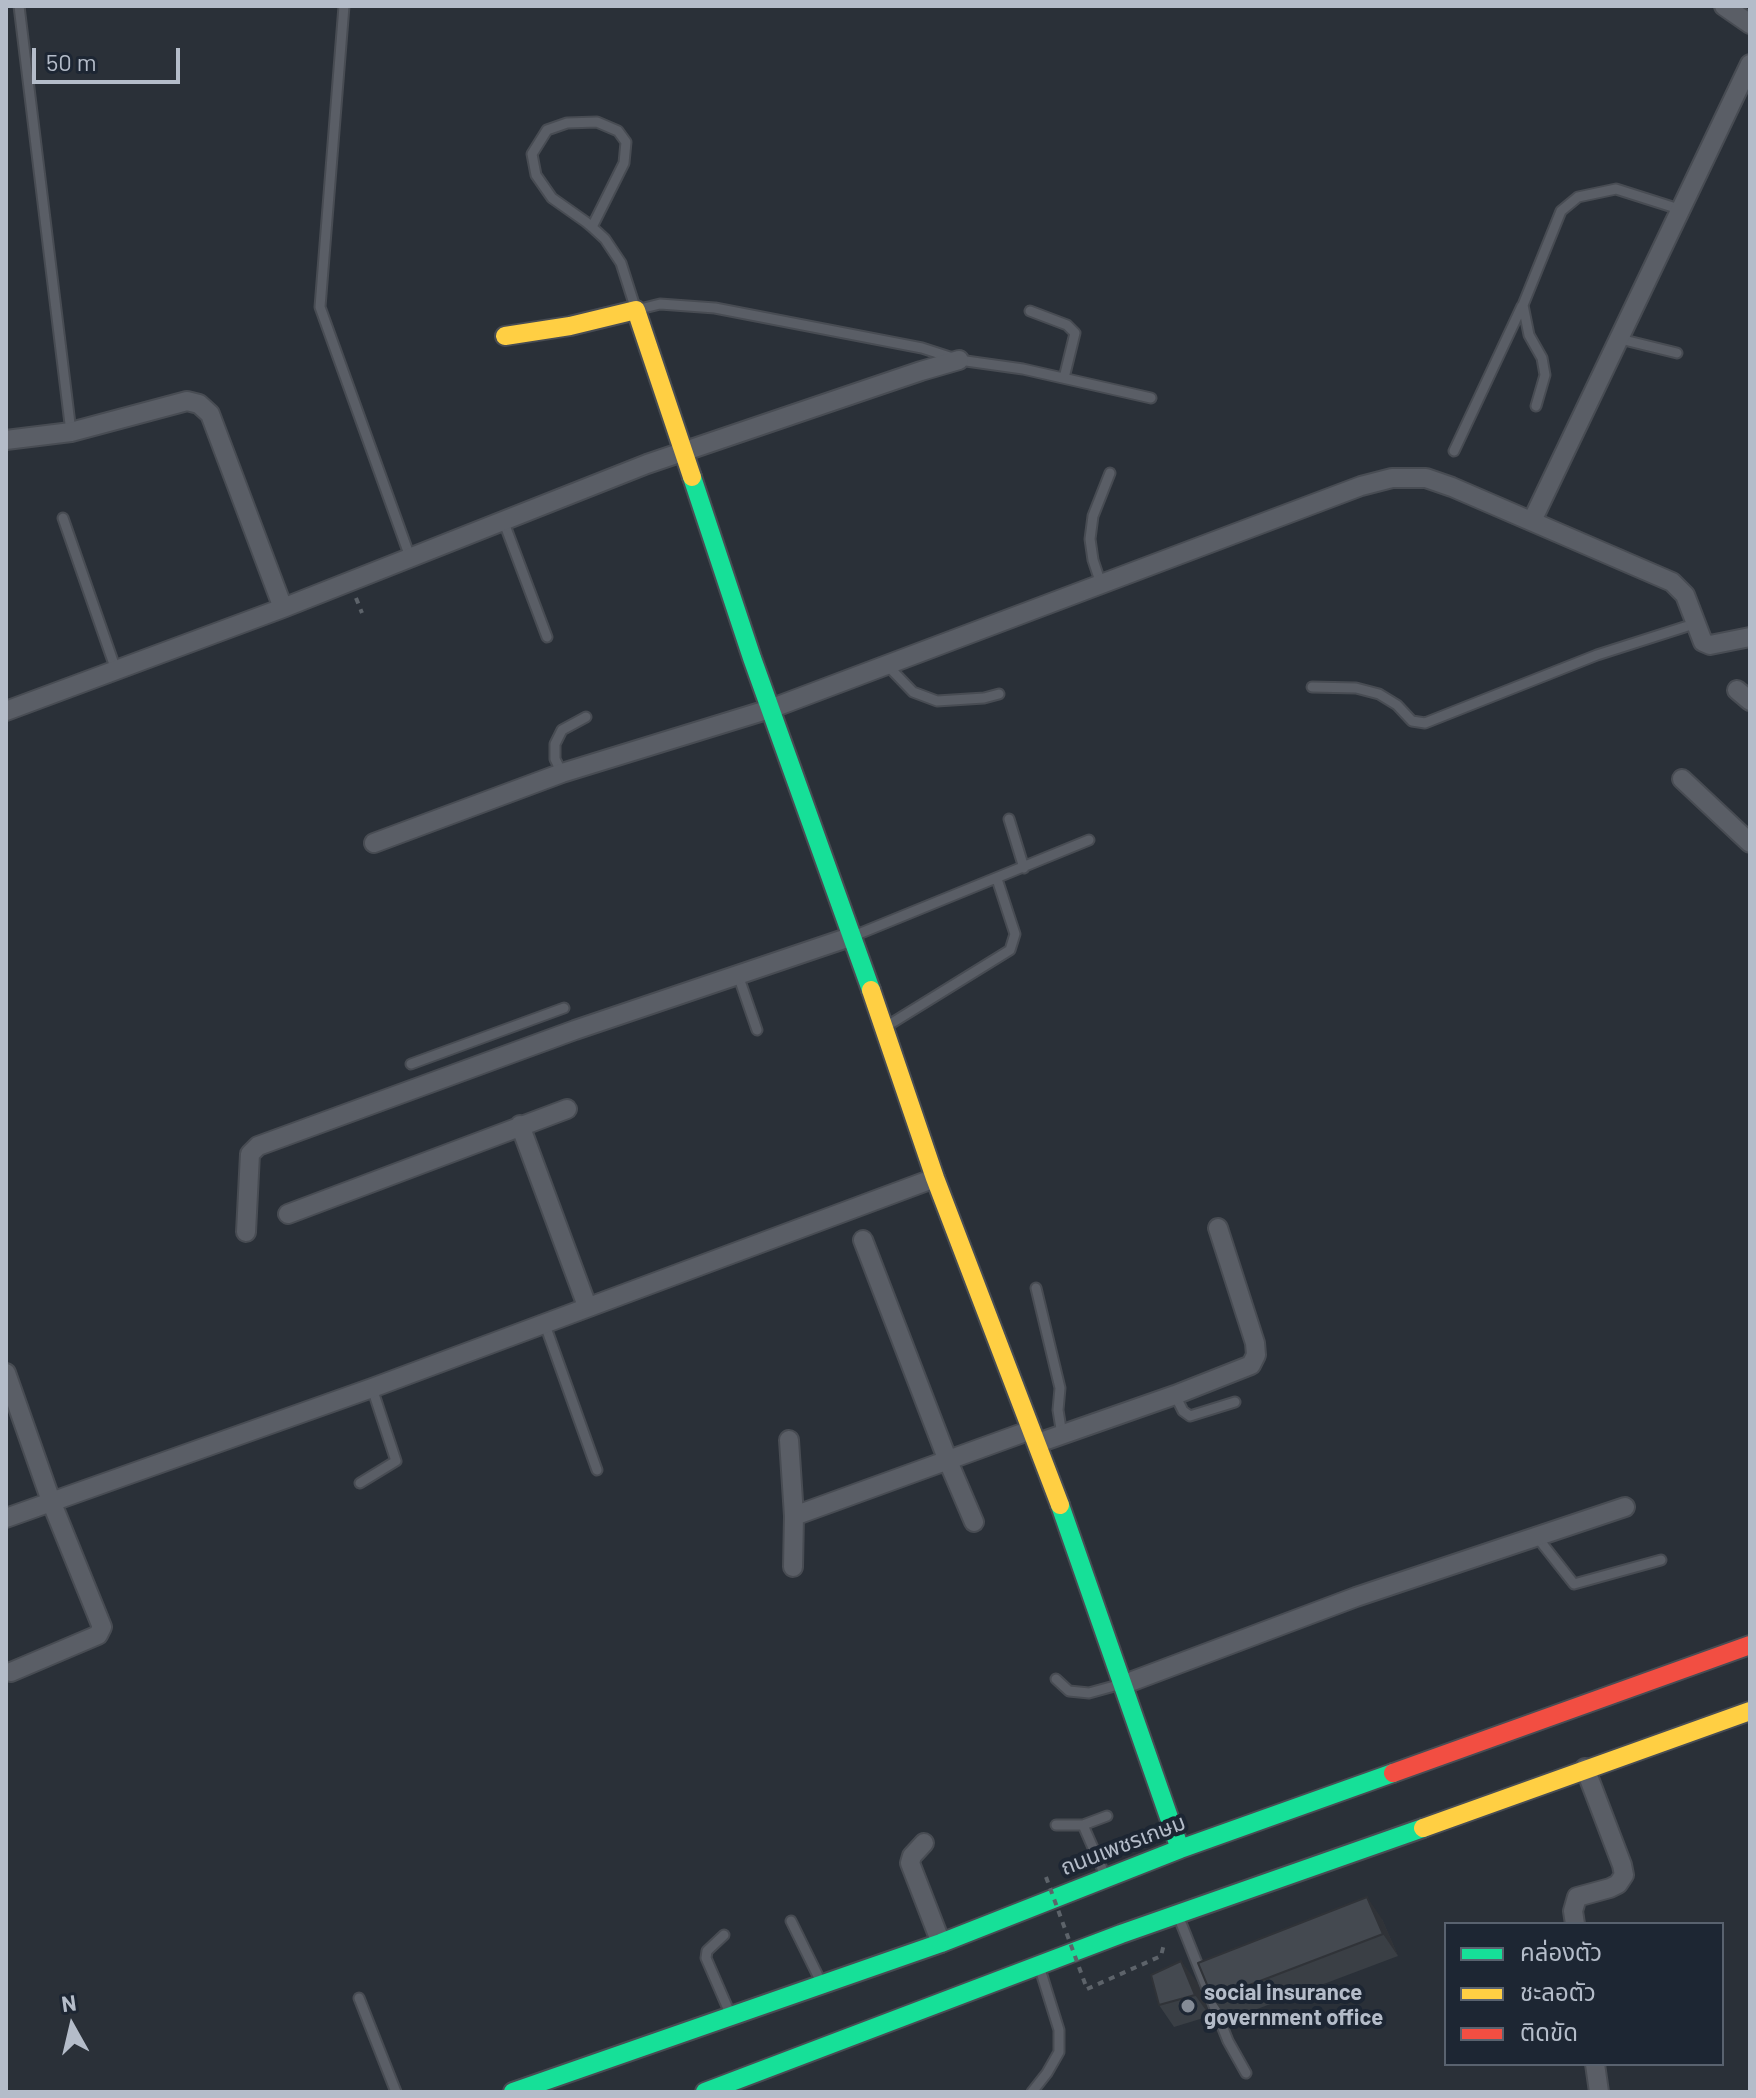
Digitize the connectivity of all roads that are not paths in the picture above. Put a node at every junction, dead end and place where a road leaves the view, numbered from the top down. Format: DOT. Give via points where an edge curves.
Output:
graph roads {
  1 [pos="19,6"];
  2 [pos="344,6"];
  3 [pos="1724,6"];
  4 [pos="1750,24"];
  5 [pos="1750,64"];
  6 [pos="1682,210"];
  7 [pos="592,227"];
  8 [pos="1523,305"];
  9 [pos="636,310"];
  10 [pos="1030,311"];
  11 [pos="505,336"];
  12 [pos="1620,339"];
  13 [pos="1677,353"];
  14 [pos="959,360"];
  15 [pos="1064,378"];
  16 [pos="1151,398"];
  17 [pos="1536,406"];
  18 [pos="71,432"];
  19 [pos="6,440"];
  20 [pos="685,451"];
  21 [pos="1454,451"];
  22 [pos="1110,473"];
  23 [pos="63,518"];
  24 [pos="503,520"];
  25 [pos="1532,521"];
  26 [pos="410,557"];
  27 [pos="1101,584"];
  28 [pos="283,608"];
  29 [pos="1694,624"];
  30 [pos="547,637"];
  31 [pos="1750,637"];
  32 [pos="887,665"];
  33 [pos="116,670"];
  34 [pos="1312,687"];
  35 [pos="999,694"];
  36 [pos="770,709"];
  37 [pos="6,711"];
  38 [pos="586,717"];
  39 [pos="562,773"];
  40 [pos="1682,779"];
  41 [pos="1009,819"];
  42 [pos="1089,840"];
  43 [pos="374,843"];
  44 [pos="1750,843"];
  45 [pos="1024,868"];
  46 [pos="997,879"];
  47 [pos="853,936"];
  48 [pos="738,975"];
  49 [pos="564,1008"];
  50 [pos="512,1027"];
  51 [pos="884,1028"];
  52 [pos="757,1030"];
  53 [pos="521,1049"];
  54 [pos="411,1064"];
  55 [pos="567,1109"];
  56 [pos="520,1125"];
  57 [pos="935,1178"];
  58 [pos="288,1214"];
  59 [pos="1218,1228"];
  60 [pos="246,1232"];
  61 [pos="863,1240"];
  62 [pos="1036,1288"];
  63 [pos="587,1306"];
  64 [pos="544,1322"];
  65 [pos="6,1373"];
  66 [pos="372,1388"];
  67 [pos="1175,1395"];
  68 [pos="1235,1402"];
  69 [pos="1062,1435"];
  70 [pos="1035,1437"];
  71 [pos="789,1440"];
  72 [pos="948,1461"];
  73 [pos="597,1470"];
  74 [pos="360,1483"];
  75 [pos="51,1501"];
  76 [pos="1625,1507"];
  77 [pos="794,1516"];
  78 [pos="6,1518"];
  79 [pos="974,1522"];
  80 [pos="1537,1537"];
  81 [pos="1661,1560"];
  82 [pos="793,1567"];
  83 [pos="1750,1645"];
  84 [pos="11,1672"];
  85 [pos="1056,1679"];
  86 [pos="1122,1685"];
  87 [pos="1750,1711"];
  88 [pos="1585,1768"];
  89 [pos="1107,1816"];
  90 [pos="1056,1825"];
  91 [pos="1083,1825"];
  92 [pos="924,1843"];
  93 [pos="1180,1849"];
  94 [pos="1105,1876"];
  95 [pos="1174,1916"];
  96 [pos="791,1921"];
  97 [pos="1575,1922"];
  98 [pos="724,1935"];
  99 [pos="941,1943"];
  100 [pos="1039,1966"];
  101 [pos="821,1983"];
  102 [pos="359,1998"];
  103 [pos="730,2014"];
  104 [pos="1595,2066"];
  105 [pos="1246,2073"];
  106 [pos="396,2092"];
  107 [pos="513,2092"];
  108 [pos="705,2092"];
  109 [pos="1032,2092"];
  110 [pos="1599,2092"];
  1 -- 18 [label="lane"];
  2 -- 26 [label="lane" via="320,307"];
  3 -- 4 [label="street"];
  5 -- 6 [label="street"];
  6 -- 8 [label="lane" via="1616,189 1578,197 1561,211"];
  6 -- 12 [label="street"];
  7 -- 7 [label="lane" via="624,163 626,142 618,131 597,122 567,123 547,130 532,154 536,175 552,198"];
  7 -- 9 [label="lane" via="621,263"];
  8 -- 17 [label="lane" via="1545,375"];
  8 -- 21 [label="lane"];
  9 -- 11 [label="main road"];
  9 -- 14 [label="lane" via="660,304 715,308 922,348"];
  9 -- 20 [label="main road"];
  10 -- 15 [label="lane" via="1075,333"];
  12 -- 13 [label="lane"];
  12 -- 25 [label="street"];
  14 -- 15 [label="lane"];
  14 -- 20 [label="street"];
  15 -- 16 [label="lane"];
  18 -- 19 [label="street"];
  18 -- 28 [label="street" via="187,401 199,404 210,414"];
  20 -- 24 [label="street"];
  20 -- 36 [label="main road"];
  22 -- 27 [label="lane" via="1090,539"];
  23 -- 33 [label="lane"];
  24 -- 26 [label="street"];
  24 -- 30 [label="lane"];
  25 -- 27 [label="street" via="1426,478 1392,478"];
  25 -- 29 [label="street" via="1672,582 1685,595"];
  26 -- 28 [label="street"];
  27 -- 32 [label="street"];
  28 -- 33 [label="street"];
  29 -- 31 [label="street" via="1710,645"];
  29 -- 34 [label="lane" via="1597,655 1425,723 1412,721 1379,694"];
  32 -- 35 [label="lane" via="913,692 937,701"];
  32 -- 36 [label="street"];
  33 -- 37 [label="street"];
  36 -- 39 [label="street"];
  36 -- 47 [label="main road"];
  38 -- 39 [label="lane" via="562,730 555,744"];
  39 -- 43 [label="street"];
  40 -- 44 [label="street"];
  41 -- 45 [label="lane"];
  42 -- 45 [label="lane"];
  45 -- 46 [label="lane"];
  46 -- 47 [label="lane"];
  46 -- 51 [label="lane" via="1015,934 1010,950"];
  47 -- 48 [label="street"];
  47 -- 51 [label="main road"];
  48 -- 52 [label="lane"];
  48 -- 53 [label="street"];
  49 -- 50 [label="lane"];
  50 -- 53 [label="lane"];
  50 -- 54 [label="lane"];
  51 -- 57 [label="main road"];
  53 -- 60 [label="street" via="258,1146 250,1154"];
  55 -- 56 [label="street"];
  56 -- 58 [label="street"];
  56 -- 63 [label="street"];
  57 -- 63 [label="street"];
  57 -- 70 [label="main road"];
  59 -- 67 [label="street" via="1256,1355 1251,1365"];
  61 -- 72 [label="street"];
  62 -- 69 [label="lane" via="1060,1388"];
  63 -- 64 [label="street"];
  64 -- 66 [label="street"];
  64 -- 73 [label="lane"];
  65 -- 75 [label="street"];
  66 -- 74 [label="lane" via="396,1461"];
  66 -- 75 [label="street"];
  67 -- 68 [label="lane" via="1190,1416"];
  67 -- 69 [label="street"];
  69 -- 70 [label="street"];
  70 -- 72 [label="street"];
  70 -- 86 [label="main road"];
  71 -- 77 [label="street"];
  72 -- 77 [label="street"];
  72 -- 79 [label="street"];
  75 -- 78 [label="street"];
  75 -- 84 [label="street" via="102,1627 98,1635"];
  76 -- 80 [label="street"];
  77 -- 82 [label="street"];
  80 -- 81 [label="lane" via="1574,1584"];
  80 -- 86 [label="street" via="1356,1597"];
  83 -- 93 [label="main road, ถนนเพชรเกษม"];
  85 -- 86 [label="lane" via="1069,1691 1089,1693"];
  86 -- 93 [label="main road"];
  87 -- 88 [label="main road"];
  88 -- 95 [label="main road"];
  88 -- 97 [label="street" via="1624,1875 1610,1888 1577,1897"];
  89 -- 91 [label="lane"];
  90 -- 91 [label="lane"];
  91 -- 94 [label="lane"];
  92 -- 99 [label="street" via="910,1863"];
  93 -- 94 [label="main road, ถนนเพชรเกษม"];
  94 -- 99 [label="main road, ถนนเพชรเกษม"];
  95 -- 100 [label="main road"];
  95 -- 105 [label="lane"];
  96 -- 101 [label="lane"];
  98 -- 103 [label="lane" via="706,1958"];
  99 -- 101 [label="main road, ถนนเพชรเกษม"];
  100 -- 108 [label="main road"];
  100 -- 109 [label="lane" via="1059,2030 1059,2052"];
  101 -- 103 [label="main road, ถนนเพชรเกษม"];
  102 -- 106 [label="lane"];
  103 -- 107 [label="main road, ถนนเพชรเกษม"];
  104 -- 110 [label="street"];
}
